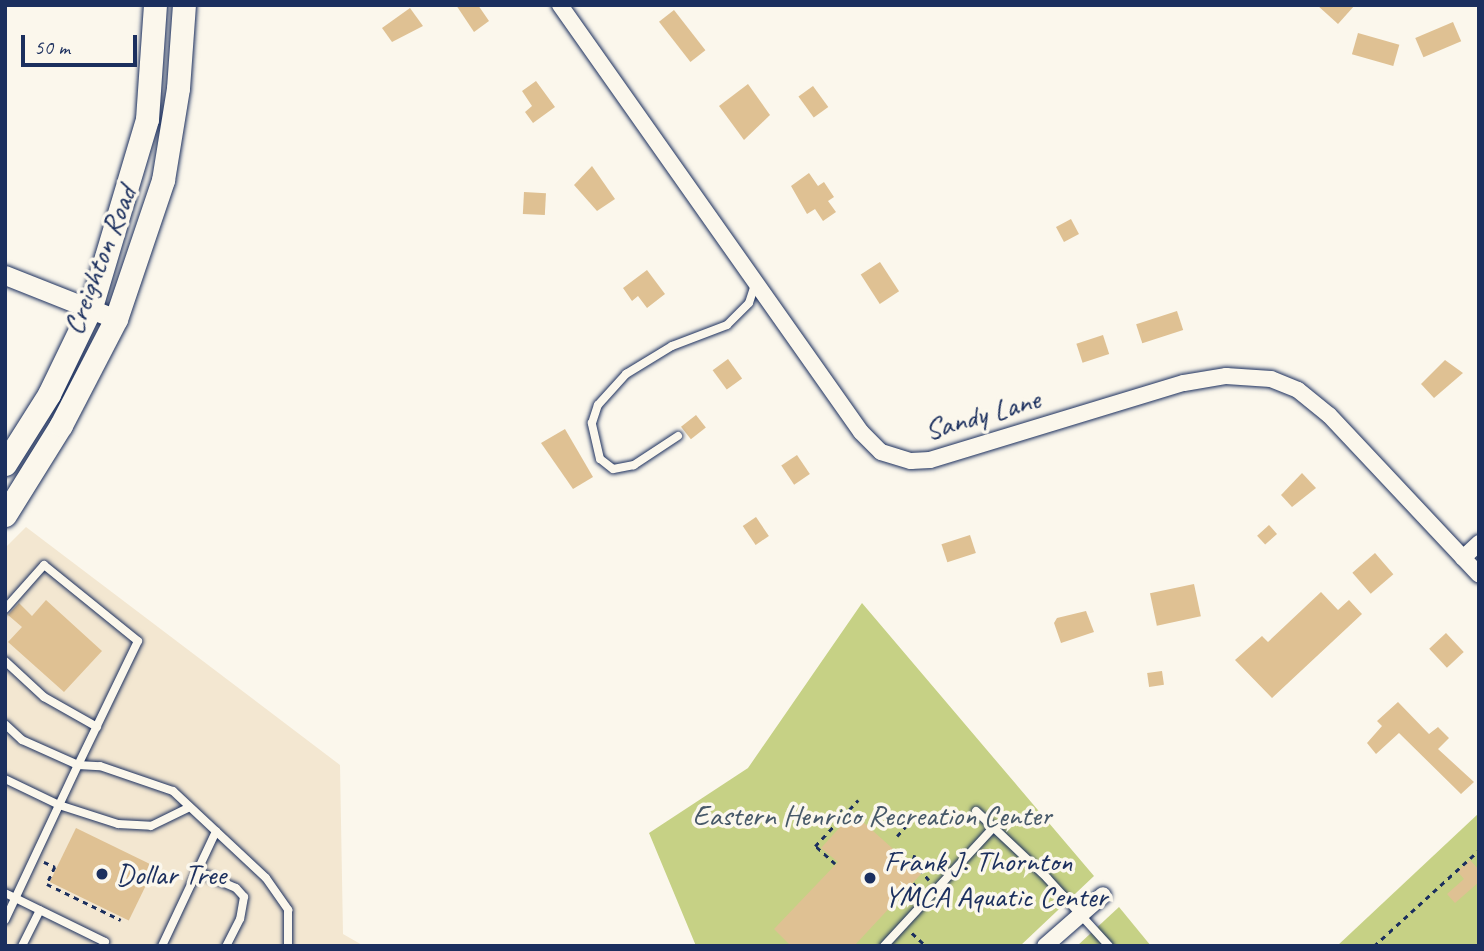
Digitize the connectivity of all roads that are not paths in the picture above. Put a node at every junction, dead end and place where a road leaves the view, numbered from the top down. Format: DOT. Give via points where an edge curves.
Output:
graph roads {
  1 [pos="155,5"];
  2 [pos="184,5"];
  3 [pos="560,5"];
  4 [pos="5,275"];
  5 [pos="755,281"];
  6 [pos="91,307"];
  7 [pos="116,318"];
  8 [pos="678,436"];
  9 [pos="5,464"];
  10 [pos="5,514"];
  11 [pos="1479,542"];
  12 [pos="1463,558"];
  13 [pos="1479,575"];
  14 [pos="5,608"];
  15 [pos="5,661"];
  16 [pos="5,724"];
  17 [pos="97,727"];
  18 [pos="78,765"];
  19 [pos="7,783"];
  20 [pos="59,805"];
  21 [pos="190,807"];
  22 [pos="976,811"];
  23 [pos="993,828"];
  24 [pos="216,831"];
  25 [pos="200,872"];
  26 [pos="5,893"];
  27 [pos="1103,895"];
  28 [pos="16,898"];
  29 [pos="40,910"];
  30 [pos="1081,914"];
  31 [pos="5,920"];
  32 [pos="22,946"];
  33 [pos="103,946"];
  34 [pos="162,946"];
  35 [pos="226,946"];
  36 [pos="288,946"];
  37 [pos="884,946"];
  38 [pos="1045,946"];
  39 [pos="1110,946"];
  1 -- 6 [label="main road, Creighton Road" via="147,120"];
  2 -- 7 [label="main road, Creighton Road" via="178,88 163,180"];
  3 -- 5 [label="street, Sandy Lane"];
  4 -- 6 [label="street"];
  5 -- 8 [label="lane" via="749,303 727,326 672,346 626,374 598,405 592,423 600,459 613,469 634,465"];
  5 -- 12 [label="street, Sandy Lane" via="861,432 875,447 898,459 930,460 1184,383 1226,376 1271,379 1298,390 1329,415"];
  6 -- 7 [label="street"];
  6 -- 9 [label="main road, Creighton Road" via="49,394"];
  7 -- 10 [label="main road, Creighton Road" via="61,425"];
  11 -- 12 [label="street"];
  12 -- 13 [label="street, Sandy Lane"];
  14 -- 17 [label="lane" via="44,565 138,642"];
  15 -- 17 [label="lane" via="44,697"];
  16 -- 18 [label="lane" via="22,740"];
  17 -- 18 [label="lane"];
  18 -- 20 [label="lane"];
  18 -- 21 [label="lane" via="100,766 173,791"];
  19 -- 20 [label="lane"];
  20 -- 21 [label="lane" via="134,826 167,820"];
  20 -- 28 [label="lane"];
  21 -- 24 [label="lane"];
  22 -- 23 [label="lane"];
  23 -- 30 [label="lane"];
  23 -- 37 [label="lane"];
  24 -- 25 [label="lane"];
  24 -- 36 [label="lane" via="266,878 288,910"];
  25 -- 34 [label="lane"];
  25 -- 35 [label="lane" via="240,892 244,901"];
  26 -- 28 [label="lane"];
  27 -- 30 [label="street"];
  28 -- 29 [label="lane"];
  28 -- 31 [label="lane"];
  29 -- 32 [label="lane"];
  29 -- 33 [label="lane" via="105,942"];
  30 -- 38 [label="street"];
  30 -- 39 [label="lane"];
}
